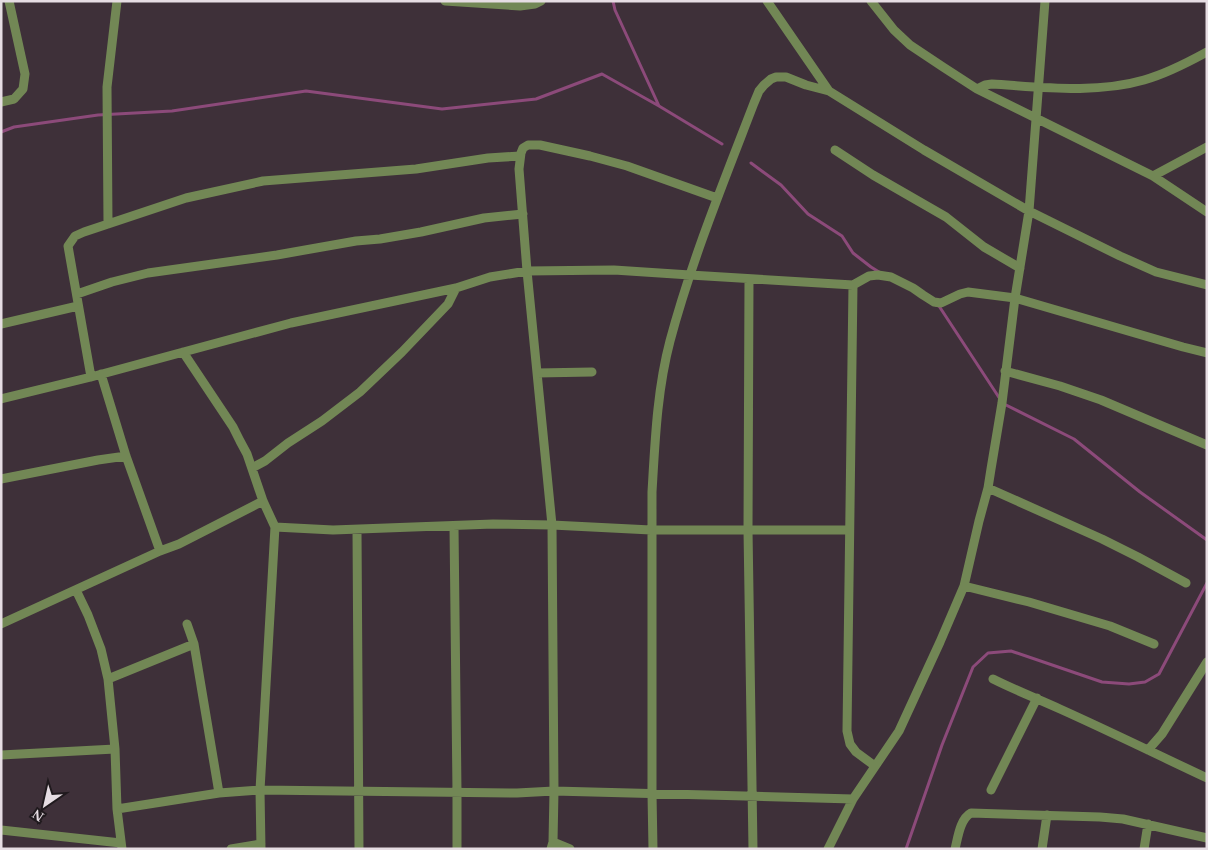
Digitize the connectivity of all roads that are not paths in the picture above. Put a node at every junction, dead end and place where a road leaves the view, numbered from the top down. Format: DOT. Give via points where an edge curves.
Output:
graph roads {
  1 [pos="9,1"];
  2 [pos="117,1"];
  3 [pos="445,1"];
  4 [pos="541,1"];
  5 [pos="767,1"];
  6 [pos="871,1"];
  7 [pos="1045,1"];
  8 [pos="1207,52"];
  9 [pos="1038,87"];
  10 [pos="977,89"];
  11 [pos="829,91"];
  12 [pos="1,102"];
  13 [pos="1036,118"];
  14 [pos="1207,146"];
  15 [pos="835,150"];
  16 [pos="520,156"];
  17 [pos="1153,176"];
  18 [pos="717,198"];
  19 [pos="1030,211"];
  20 [pos="1207,212"];
  21 [pos="523,214"];
  22 [pos="108,224"];
  23 [pos="1020,268"];
  24 [pos="527,271"];
  25 [pos="690,275"];
  26 [pos="749,279"];
  27 [pos="853,285"];
  28 [pos="1207,285"];
  29 [pos="456,288"];
  30 [pos="77,294"];
  31 [pos="1015,298"];
  32 [pos="78,306"];
  33 [pos="1,324"];
  34 [pos="183,352"];
  35 [pos="1207,353"];
  36 [pos="1005,371"];
  37 [pos="592,372"];
  38 [pos="537,373"];
  39 [pos="101,374"];
  40 [pos="91,377"];
  41 [pos="1,399"];
  42 [pos="1207,445"];
  43 [pos="126,456"];
  44 [pos="252,468"];
  45 [pos="1,479"];
  46 [pos="988,488"];
  47 [pos="263,501"];
  48 [pos="552,525"];
  49 [pos="454,526"];
  50 [pos="275,527"];
  51 [pos="357,530"];
  52 [pos="651,530"];
  53 [pos="748,530"];
  54 [pos="849,530"];
  55 [pos="160,550"];
  56 [pos="1186,583"];
  57 [pos="964,586"];
  58 [pos="76,590"];
  59 [pos="1,624"];
  60 [pos="187,624"];
  61 [pos="194,644"];
  62 [pos="1154,644"];
  63 [pos="1207,662"];
  64 [pos="108,679"];
  65 [pos="993,679"];
  66 [pos="1037,698"];
  67 [pos="115,749"];
  68 [pos="1148,750"];
  69 [pos="1,755"];
  70 [pos="875,766"];
  71 [pos="1207,778"];
  72 [pos="260,790"];
  73 [pos="991,790"];
  74 [pos="554,791"];
  75 [pos="359,792"];
  76 [pos="457,792"];
  77 [pos="219,793"];
  78 [pos="652,794"];
  79 [pos="752,796"];
  80 [pos="853,799"];
  81 [pos="117,809"];
  82 [pos="1047,815"];
  83 [pos="1148,824"];
  84 [pos="1,830"];
  85 [pos="1207,838"];
  86 [pos="552,845"];
  87 [pos="122,846"];
  88 [pos="261,846"];
  89 [pos="231,849"];
  90 [pos="358,849"];
  91 [pos="457,849"];
  92 [pos="570,849"];
  93 [pos="653,849"];
  94 [pos="753,849"];
  95 [pos="828,849"];
  96 [pos="955,849"];
  97 [pos="1042,849"];
  98 [pos="1144,849"];
  1 -- 12 [label="street" via="25,74 23,89 14,99"];
  2 -- 22 [label="street" via="107,87"];
  3 -- 4 [label="street" via="520,6"];
  5 -- 11 [label="street"];
  6 -- 10 [label="street" via="910,45"];
  7 -- 9 [label="street"];
  8 -- 9 [label="street" via="1144,80 1081,88"];
  9 -- 10 [label="street" via="992,84"];
  9 -- 13 [label="street"];
  10 -- 13 [label="street"];
  11 -- 18 [label="street" via="786,77 770,79 759,91"];
  11 -- 19 [label="street"];
  13 -- 17 [label="street"];
  13 -- 19 [label="street"];
  14 -- 17 [label="street"];
  15 -- 23 [label="street" via="946,217 984,247"];
  16 -- 18 [label="street" via="528,145 540,145 626,166"];
  16 -- 21 [label="street"];
  16 -- 22 [label="street" via="416,169 263,181 186,198"];
  17 -- 20 [label="street"];
  18 -- 25 [label="street"];
  19 -- 23 [label="street"];
  19 -- 28 [label="street" via="1156,272"];
  21 -- 24 [label="street"];
  21 -- 30 [label="street" via="484,218 388,238 148,273"];
  22 -- 30 [label="street" via="75,236 68,246"];
  23 -- 31 [label="street"];
  24 -- 25 [label="street" via="614,270"];
  24 -- 29 [label="street" via="490,277"];
  24 -- 38 [label="street"];
  25 -- 26 [label="street"];
  25 -- 52 [label="street" via="663,375 655,442"];
  26 -- 27 [label="street"];
  26 -- 53 [label="street"];
  27 -- 31 [label="street" via="878,274 891,276 934,302 941,303 968,292"];
  27 -- 54 [label="street"];
  29 -- 34 [label="street" via="291,322"];
  29 -- 44 [label="street" via="448,304 360,392"];
  30 -- 32 [label="street"];
  31 -- 35 [label="street"];
  31 -- 36 [label="street"];
  32 -- 33 [label="street"];
  32 -- 40 [label="street"];
  34 -- 39 [label="street"];
  34 -- 44 [label="street" via="233,427"];
  36 -- 42 [label="street" via="1101,400"];
  36 -- 46 [label="street"];
  37 -- 38 [label="street"];
  38 -- 48 [label="street"];
  39 -- 40 [label="street"];
  39 -- 43 [label="street"];
  40 -- 41 [label="street"];
  43 -- 45 [label="street"];
  43 -- 55 [label="street"];
  44 -- 47 [label="street"];
  46 -- 56 [label="street" via="1102,539"];
  46 -- 57 [label="street"];
  47 -- 50 [label="street"];
  47 -- 55 [label="street" via="179,544"];
  48 -- 49 [label="street"];
  48 -- 52 [label="street"];
  48 -- 74 [label="street"];
  49 -- 51 [label="street"];
  49 -- 76 [label="street"];
  50 -- 51 [label="street"];
  50 -- 72 [label="street"];
  51 -- 75 [label="street"];
  52 -- 53 [label="street"];
  52 -- 78 [label="street"];
  53 -- 54 [label="street"];
  53 -- 79 [label="street"];
  54 -- 70 [label="street" via="847,730 850,744 856,752"];
  55 -- 58 [label="street"];
  57 -- 62 [label="street" via="1110,626"];
  57 -- 70 [label="street" via="922,684 899,730"];
  58 -- 59 [label="street"];
  58 -- 64 [label="street" via="101,649"];
  60 -- 61 [label="street"];
  61 -- 64 [label="street"];
  61 -- 77 [label="street"];
  63 -- 68 [label="street" via="1162,734"];
  64 -- 67 [label="street"];
  65 -- 66 [label="street"];
  66 -- 68 [label="street"];
  66 -- 73 [label="street"];
  67 -- 69 [label="street"];
  67 -- 81 [label="street"];
  68 -- 71 [label="street"];
  70 -- 80 [label="street"];
  72 -- 75 [label="street"];
  72 -- 77 [label="street"];
  72 -- 88 [label="street"];
  74 -- 76 [label="street" via="517,794"];
  74 -- 78 [label="street"];
  74 -- 86 [label="street"];
  75 -- 76 [label="street"];
  75 -- 90 [label="street"];
  76 -- 91 [label="street"];
  77 -- 81 [label="street"];
  78 -- 79 [label="street"];
  78 -- 93 [label="street"];
  79 -- 80 [label="street"];
  79 -- 94 [label="street"];
  80 -- 95 [label="street"];
  81 -- 87 [label="street"];
  82 -- 83 [label="street" via="1123,819"];
  82 -- 96 [label="street" via="971,813 963,820"];
  82 -- 97 [label="street"];
  83 -- 85 [label="street"];
  83 -- 98 [label="street"];
  84 -- 87 [label="street"];
  86 -- 92 [label="street"];
  88 -- 89 [label="street"];
}
